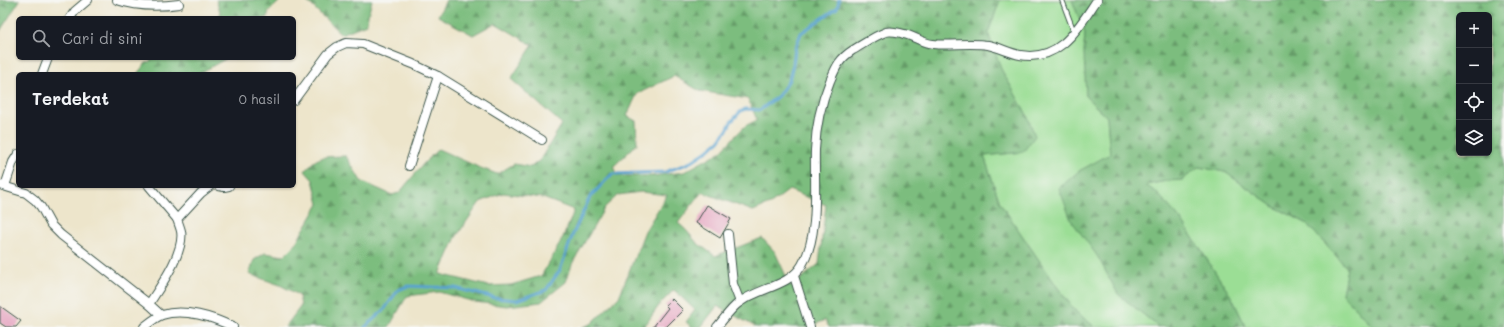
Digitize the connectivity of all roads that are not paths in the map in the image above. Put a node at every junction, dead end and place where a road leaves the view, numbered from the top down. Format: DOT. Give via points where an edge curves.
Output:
graph roads {
  1 [pos="88,0"];
  2 [pos="117,0"];
  3 [pos="1062,0"];
  4 [pos="1097,0"];
  5 [pos="179,4"];
  6 [pos="71,16"];
  7 [pos="1074,33"];
  8 [pos="47,60"];
  9 [pos="43,72"];
  10 [pos="438,76"];
  11 [pos="296,97"];
  12 [pos="542,140"];
  13 [pos="16,157"];
  14 [pos="409,166"];
  15 [pos="2,185"];
  16 [pos="150,188"];
  17 [pos="207,188"];
  18 [pos="177,219"];
  19 [pos="728,234"];
  20 [pos="794,276"];
  21 [pos="740,302"];
  22 [pos="149,304"];
  23 [pos="161,315"];
  24 [pos="144,327"];
  25 [pos="233,327"];
  26 [pos="717,327"];
  27 [pos="810,327"];
  1 -- 6 [label="street"];
  2 -- 5 [label="street" via="140,6"];
  3 -- 7 [label="lane"];
  4 -- 7 [label="street"];
  7 -- 20 [label="street" via="1048,54 1026,56 989,45 933,44 904,34 888,32 852,51 840,61 819,112 812,234 809,250"];
  8 -- 9 [label="street"];
  10 -- 11 [label="street" via="374,47 346,43 337,46 328,54"];
  10 -- 12 [label="street"];
  10 -- 14 [label="street"];
  13 -- 15 [label="street"];
  15 -- 22 [label="street" via="26,193 35,200 51,225 61,235"];
  16 -- 18 [label="street"];
  17 -- 18 [label="street"];
  18 -- 22 [label="street" via="181,241 176,257"];
  19 -- 21 [label="street" via="733,284"];
  20 -- 21 [label="street"];
  20 -- 27 [label="street"];
  21 -- 26 [label="street"];
  22 -- 23 [label="street"];
  23 -- 24 [label="street"];
  23 -- 25 [label="street" via="187,313"];
}
